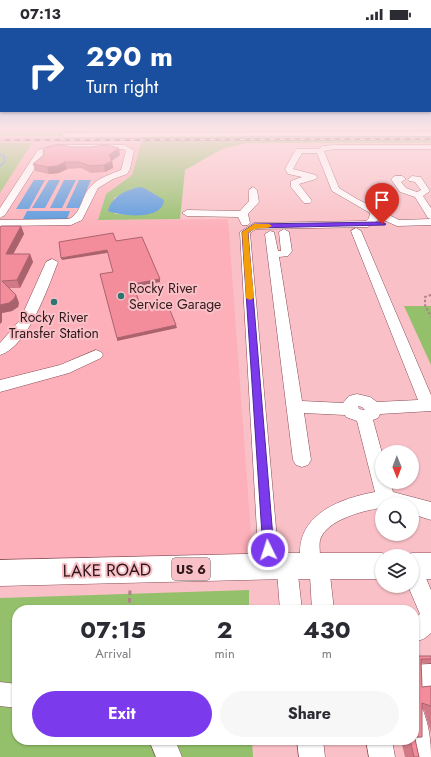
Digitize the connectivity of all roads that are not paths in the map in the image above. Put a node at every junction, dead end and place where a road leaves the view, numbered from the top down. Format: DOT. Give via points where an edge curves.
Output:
graph roads {
  1 [pos="34,162"];
  2 [pos="127,162"];
  3 [pos="293,162"];
  4 [pos="324,162"];
  5 [pos="309,177"];
  6 [pos="330,177"];
  7 [pos="402,179"];
  8 [pos="412,179"];
  9 [pos="253,190"];
  10 [pos="423,199"];
  11 [pos="307,201"];
  12 [pos="375,211"];
  13 [pos="188,213"];
  14 [pos="243,214"];
  15 [pos="0,215"];
  16 [pos="431,216"];
  17 [pos="431,222"];
  18 [pos="0,223"];
  19 [pos="397,223"];
  20 [pos="250,227"];
  21 [pos="362,227"];
  22 [pos="284,232"];
  23 [pos="270,234"];
  24 [pos="273,254"];
  25 [pos="52,262"];
  26 [pos="0,350"];
  27 [pos="96,355"];
  28 [pos="0,386"];
  29 [pos="295,407"];
  30 [pos="430,409"];
  31 [pos="362,411"];
  32 [pos="302,460"];
  33 [pos="385,497"];
  34 [pos="375,502"];
  35 [pos="419,507"];
  36 [pos="431,511"];
  37 [pos="296,566"];
  38 [pos="375,566"];
  39 [pos="431,566"];
  40 [pos="419,567"];
  41 [pos="0,573"];
  42 [pos="419,586"];
  43 [pos="292,605"];
  44 [pos="320,605"];
  45 [pos="431,618"];
  46 [pos="419,629"];
  47 [pos="431,676"];
  48 [pos="419,677"];
  49 [pos="0,694"];
  50 [pos="12,695"];
  51 [pos="419,738"];
  52 [pos="164,745"];
  53 [pos="311,745"];
  54 [pos="380,745"];
  55 [pos="169,757"];
  56 [pos="312,757"];
  57 [pos="382,757"];
  58 [pos="424,757"];
  1 -- 15 [label="street"];
  2 -- 18 [label="street" via="124,172 94,187 80,218 71,222"];
  3 -- 5 [label="street" via="289,169 291,172"];
  4 -- 6 [label="street"];
  5 -- 6 [label="street"];
  5 -- 11 [label="street" via="294,183 294,187"];
  6 -- 12 [label="street" via="335,189"];
  7 -- 10 [label="street" via="395,179 403,190"];
  8 -- 10 [label="street" via="418,179 426,191"];
  9 -- 14 [label="street" via="254,202"];
  10 -- 16 [label="street"];
  12 -- 19 [label="street"];
  12 -- 21 [label="street" via="374,219"];
  13 -- 14 [label="street"];
  14 -- 20 [label="street" via="243,219"];
  17 -- 19 [label="street"];
  19 -- 21 [label="street"];
  20 -- 21 [label="street"];
  20 -- 37 [label="street" via="245,232"];
  21 -- 30 [label="street"];
  22 -- 24 [label="street" via="287,251 284,254"];
  23 -- 24 [label="street"];
  24 -- 29 [label="street"];
  25 -- 26 [label="street" via="27,321 11,342"];
  27 -- 28 [label="street" via="64,368"];
  29 -- 31 [label="street"];
  29 -- 32 [label="street"];
  30 -- 31 [label="street"];
  31 -- 33 [label="street"];
  34 -- 37 [label="street" via="344,509 327,518 317,527"];
  35 -- 36 [label="street"];
  37 -- 38 [label="main road, LAKE ROAD / US 6"];
  37 -- 41 [label="main road, LAKE ROAD / US 6"];
  37 -- 43 [label="street"];
  37 -- 44 [label="street"];
  39 -- 40 [label="main road"];
  42 -- 45 [label="street"];
  45 -- 46 [label="street"];
  47 -- 48 [label="street"];
  49 -- 50 [label="street"];
  51 -- 58 [label="street"];
  52 -- 55 [label="street"];
  53 -- 56 [label="street"];
  54 -- 57 [label="street"];
}
